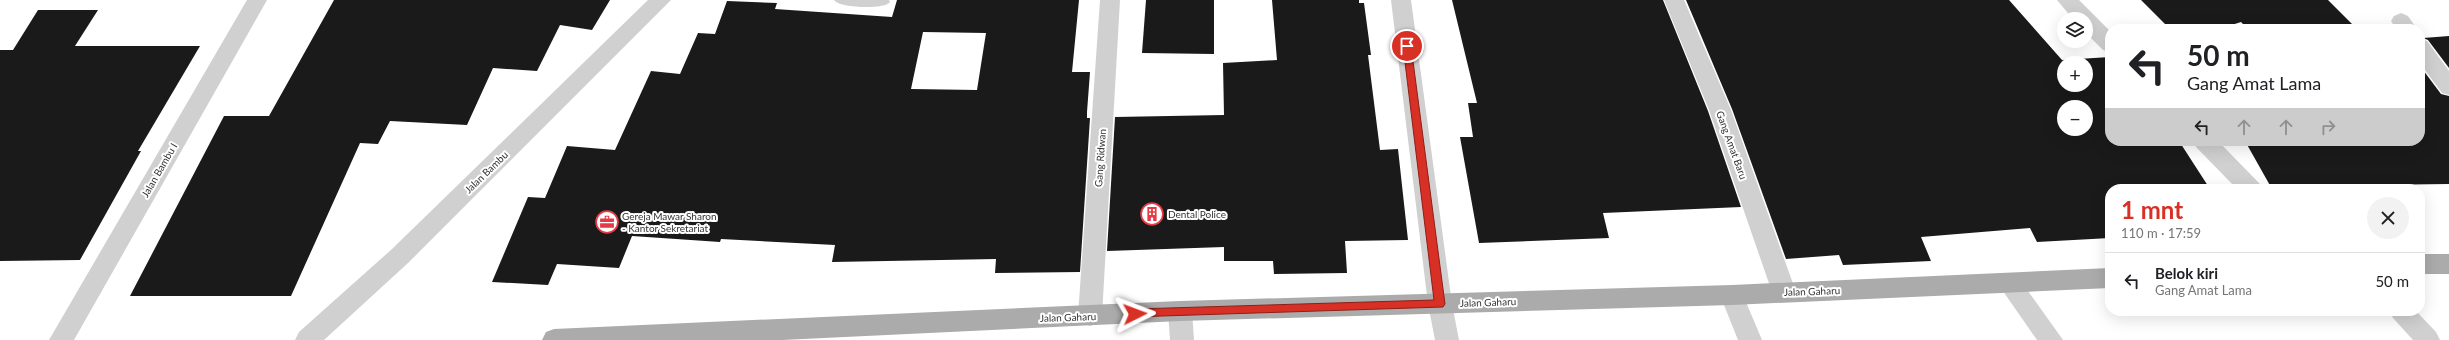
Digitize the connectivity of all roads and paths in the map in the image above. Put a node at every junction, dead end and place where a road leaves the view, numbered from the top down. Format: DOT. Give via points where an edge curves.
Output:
graph roads {
  1 [pos="258,0"];
  2 [pos="661,0"];
  3 [pos="841,0"];
  4 [pos="1110,0"];
  5 [pos="1401,0"];
  6 [pos="1674,0"];
  7 [pos="2067,0"];
  8 [pos="883,2"];
  9 [pos="2079,12"];
  10 [pos="2093,26"];
  11 [pos="2105,39"];
  12 [pos="2425,54"];
  13 [pos="2449,87"];
  14 [pos="2209,146"];
  15 [pos="2246,184"];
  16 [pos="2425,264"];
  17 [pos="2449,264"];
  18 [pos="2105,278"];
  19 [pos="2010,284"];
  20 [pos="1784,292"];
  21 [pos="1732,295"];
  22 [pos="1440,304"];
  23 [pos="1180,311"];
  24 [pos="1090,316"];
  25 [pos="2406,316"];
  26 [pos="748,335"];
  27 [pos="61,340"];
  28 [pos="307,340"];
  29 [pos="554,340"];
  30 [pos="1182,340"];
  31 [pos="1447,340"];
  32 [pos="1750,340"];
  33 [pos="2051,340"];
  34 [pos="2428,340"];
  1 -- 27 [label="street, Jalan Bambu I"];
  2 -- 28 [label="street, Jalan Bambu" via="400,256"];
  3 -- 8 [label="lane"];
  4 -- 24 [label="street, Gang Ridwan"];
  5 -- 22 [label="street"];
  6 -- 20 [label="street, Gang Amat Baru" via="1720,110"];
  7 -- 9 [label="street"];
  10 -- 11 [label="street"];
  12 -- 13 [label="street"];
  14 -- 15 [label="street"];
  16 -- 17 [label="main road"];
  18 -- 19 [label="main road, Jalan Gaharu"];
  19 -- 20 [label="main road, Jalan Gaharu"];
  19 -- 33 [label="street"];
  20 -- 21 [label="main road, Jalan Gaharu"];
  21 -- 22 [label="main road, Jalan Gaharu"];
  21 -- 32 [label="street"];
  22 -- 23 [label="main road, Jalan Gaharu"];
  22 -- 31 [label="street"];
  23 -- 24 [label="main road, Jalan Gaharu"];
  23 -- 30 [label="street"];
  24 -- 26 [label="main road, Jalan Gaharu"];
  25 -- 34 [label="street"];
  26 -- 29 [label="main road, Jalan Gaharu"];
}
